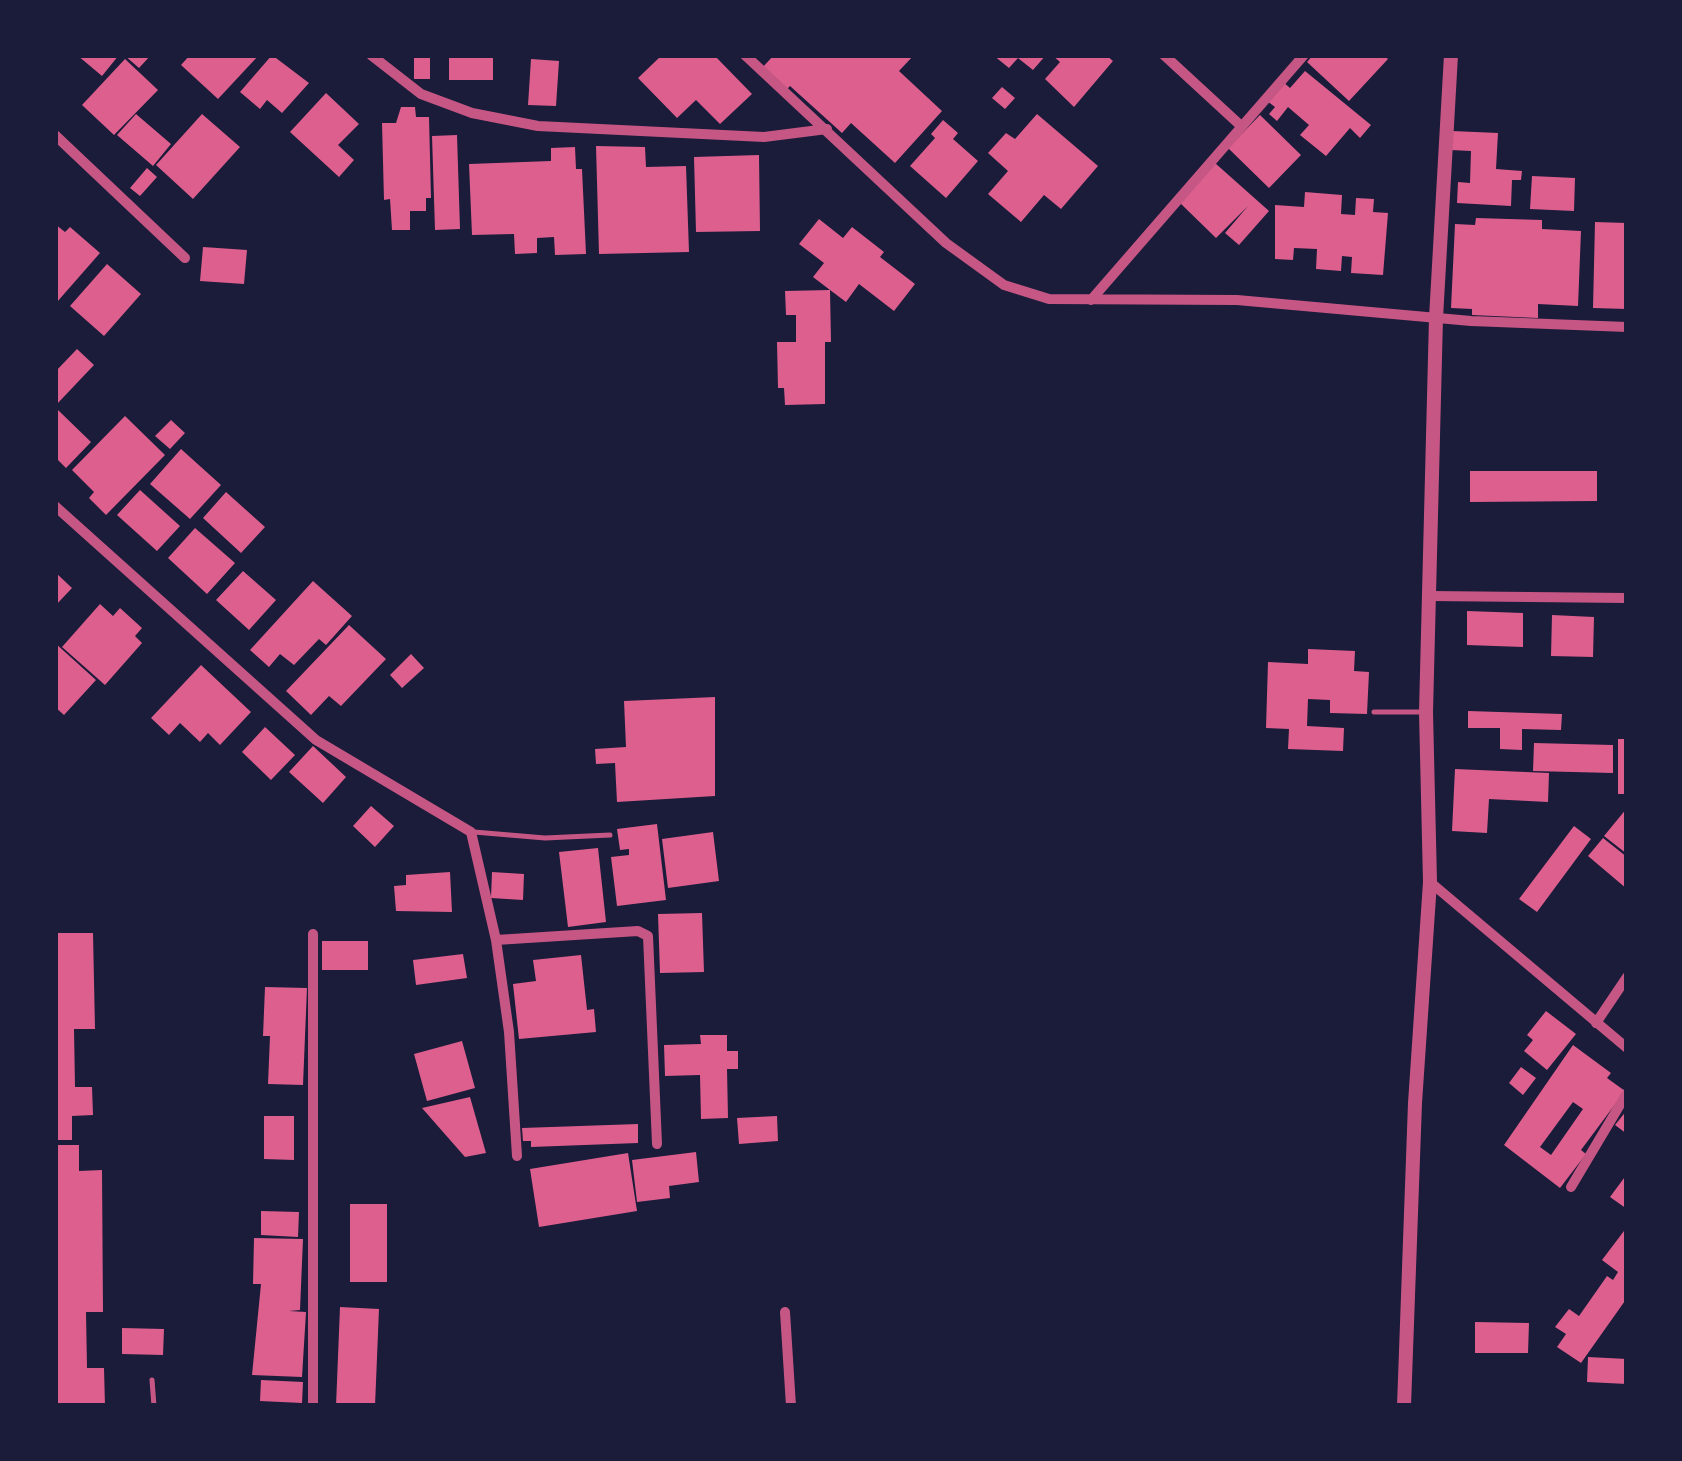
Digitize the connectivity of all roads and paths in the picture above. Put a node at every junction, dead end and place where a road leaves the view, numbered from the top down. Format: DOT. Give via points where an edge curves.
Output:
graph roads {
  1 [pos="371,55"];
  2 [pos="744,55"];
  3 [pos="1164,55"];
  4 [pos="1304,55"];
  5 [pos="1452,55"];
  6 [pos="1240,125"];
  7 [pos="827,130"];
  8 [pos="55,135"];
  9 [pos="185,258"];
  10 [pos="1091,300"];
  11 [pos="1436,318"];
  12 [pos="1627,327"];
  13 [pos="55,506"];
  14 [pos="1430,596"];
  15 [pos="1627,598"];
  16 [pos="1374,712"];
  17 [pos="1426,712"];
  18 [pos="471,832"];
  19 [pos="610,835"];
  20 [pos="1430,882"];
  21 [pos="312,934"];
  22 [pos="496,940"];
  23 [pos="1627,978"];
  24 [pos="1596,1023"];
  25 [pos="1627,1048"];
  26 [pos="1627,1094"];
  27 [pos="657,1144"];
  28 [pos="518,1156"];
  29 [pos="1571,1187"];
  30 [pos="785,1312"];
  31 [pos="152,1380"];
  32 [pos="154,1406"];
  33 [pos="313,1406"];
  34 [pos="791,1406"];
  35 [pos="1404,1406"];
  1 -- 7 [label="street" via="421,94 538,126 764,136"];
  2 -- 7 [label="street"];
  3 -- 6 [label="street"];
  4 -- 6 [label="street"];
  5 -- 11 [label="street"];
  6 -- 10 [label="street"];
  7 -- 10 [label="street" via="984,273 1049,299"];
  8 -- 9 [label="street"];
  10 -- 11 [label="street" via="1237,300"];
  11 -- 12 [label="street"];
  11 -- 14 [label="street"];
  13 -- 18 [label="street" via="316,740"];
  14 -- 15 [label="street"];
  14 -- 17 [label="street"];
  16 -- 17 [label="lane"];
  17 -- 20 [label="street"];
  18 -- 19 [label="lane"];
  18 -- 22 [label="street"];
  20 -- 24 [label="street"];
  20 -- 35 [label="street"];
  21 -- 33 [label="street"];
  22 -- 27 [label="street" via="638,930 648,936"];
  22 -- 28 [label="street"];
  23 -- 24 [label="street"];
  24 -- 25 [label="street"];
  26 -- 29 [label="street"];
  30 -- 34 [label="street"];
  31 -- 32 [label="lane"];
}
